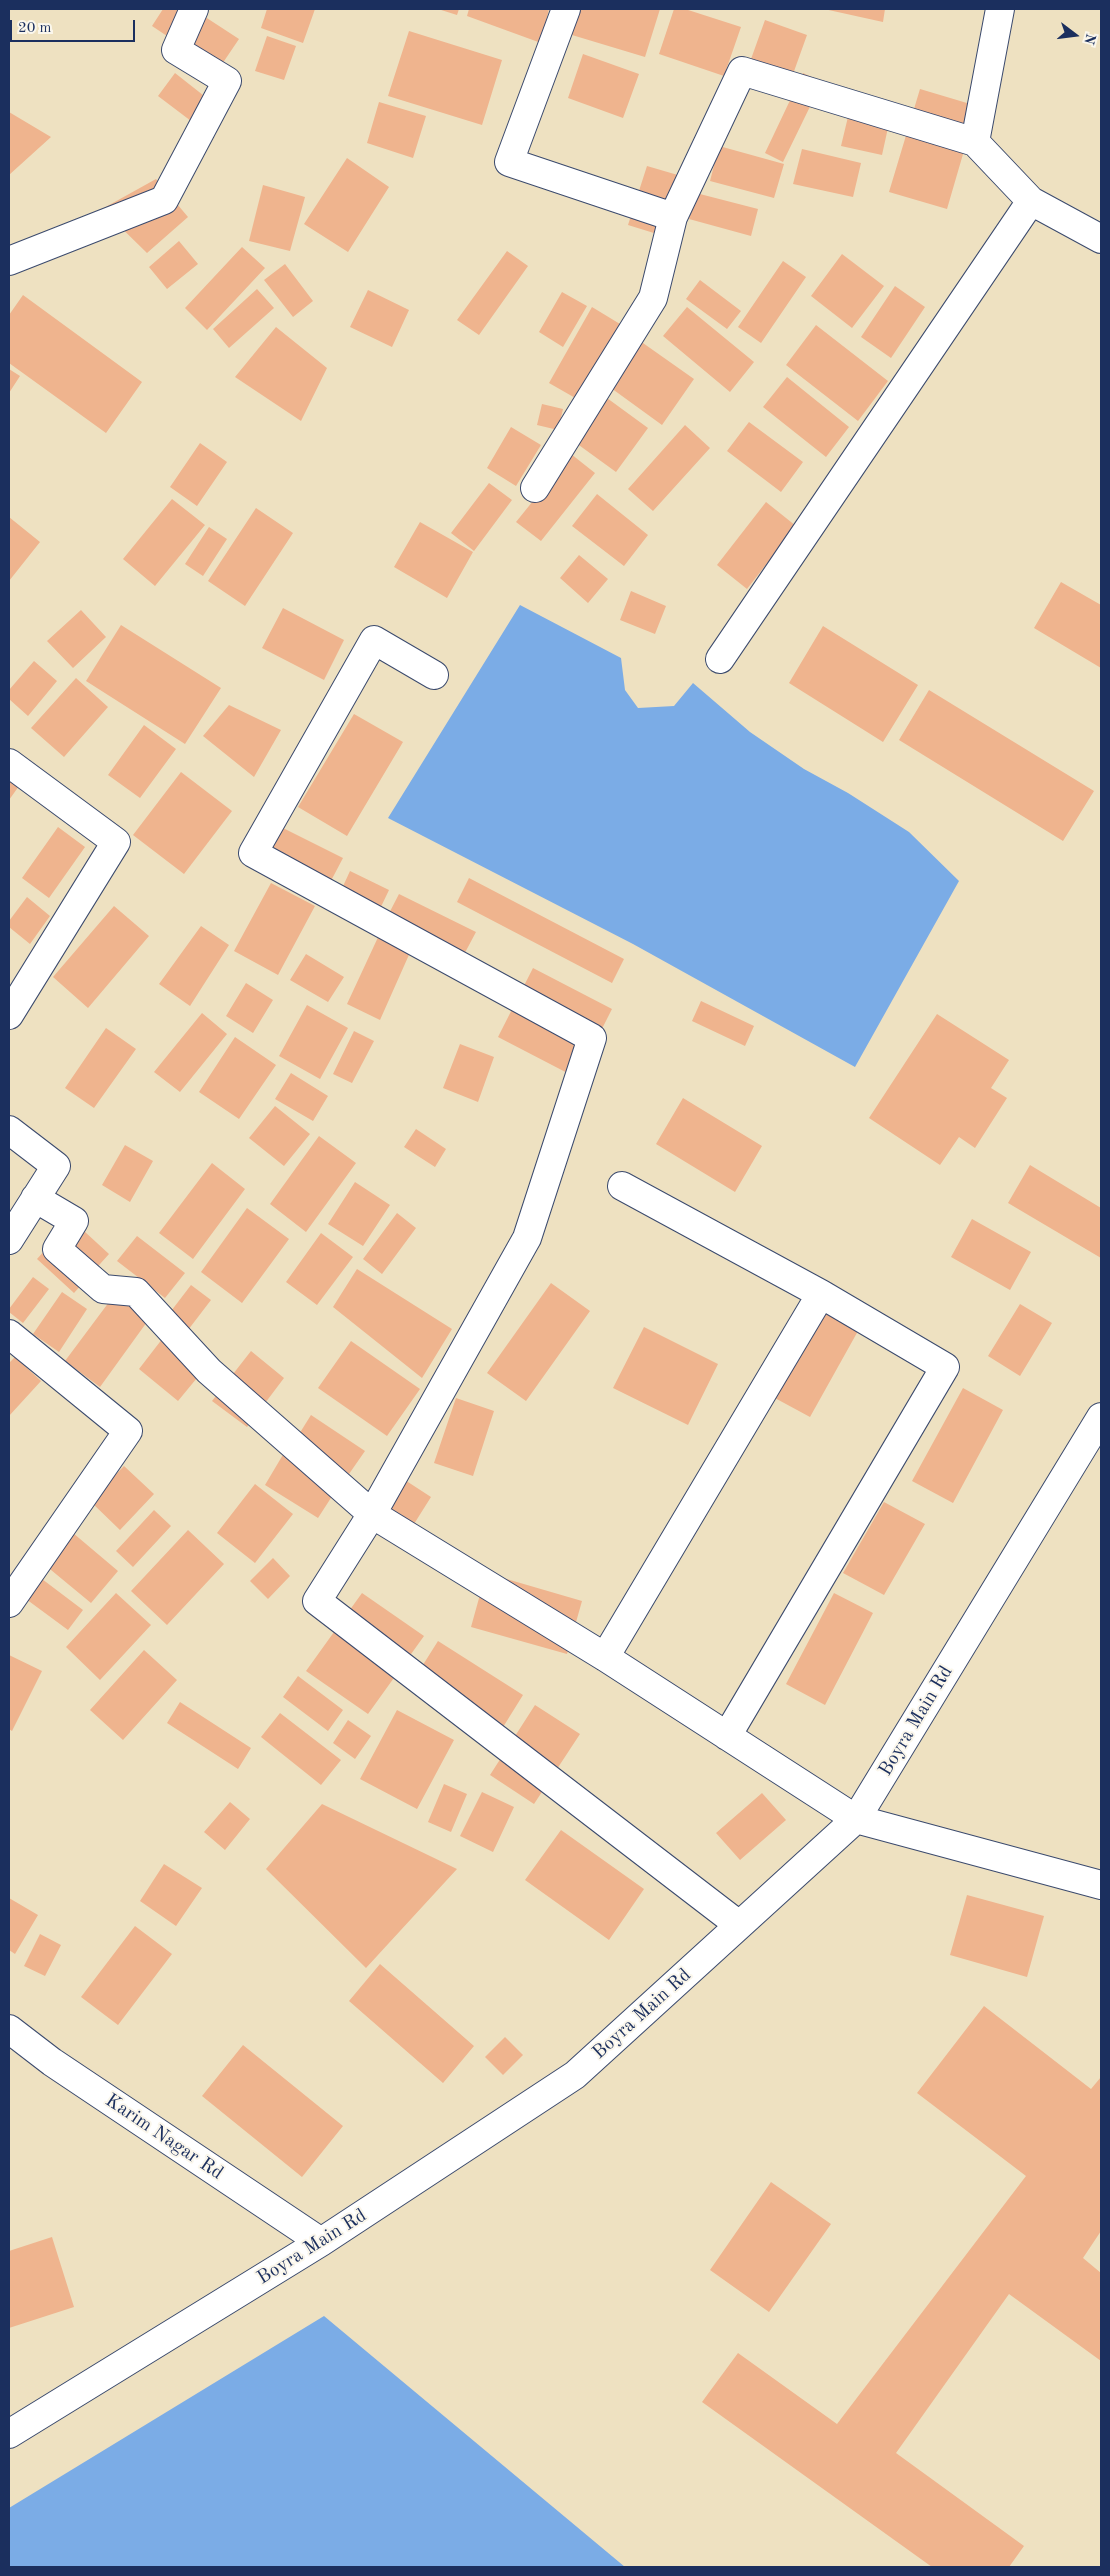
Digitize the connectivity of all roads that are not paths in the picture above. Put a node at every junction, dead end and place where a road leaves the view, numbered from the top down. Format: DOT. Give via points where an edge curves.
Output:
graph roads {
  1 [pos="194,9"];
  2 [pos="566,9"];
  3 [pos="1000,9"];
  4 [pos="975,142"];
  5 [pos="1031,201"];
  6 [pos="673,217"];
  7 [pos="1101,239"];
  8 [pos="9,260"];
  9 [pos="535,488"];
  10 [pos="720,659"];
  11 [pos="434,675"];
  12 [pos="9,763"];
  13 [pos="9,1015"];
  14 [pos="9,1130"];
  15 [pos="622,1186"];
  16 [pos="35,1198"];
  17 [pos="9,1240"];
  18 [pos="821,1294"];
  19 [pos="9,1334"];
  20 [pos="1101,1417"];
  21 [pos="372,1514"];
  22 [pos="9,1603"];
  23 [pos="605,1657"];
  24 [pos="727,1736"];
  25 [pos="856,1819"];
  26 [pos="1101,1885"];
  27 [pos="739,1925"];
  28 [pos="9,2029"];
  29 [pos="321,2242"];
  30 [pos="9,2434"];
  1 -- 8 [label="street" via="176,50 227,81 164,200"];
  2 -- 6 [label="street" via="509,162"];
  3 -- 4 [label="street"];
  4 -- 5 [label="street"];
  4 -- 6 [label="street" via="742,70"];
  5 -- 7 [label="street"];
  5 -- 10 [label="street"];
  6 -- 9 [label="street" via="653,298"];
  11 -- 21 [label="street" via="374,640 253,853 592,1038 527,1238"];
  12 -- 13 [label="street" via="116,842"];
  14 -- 16 [label="street" via="56,1166"];
  15 -- 18 [label="street"];
  16 -- 17 [label="street"];
  16 -- 21 [label="street" via="74,1221 57,1249 103,1289 136,1292 208,1371"];
  18 -- 23 [label="street"];
  18 -- 24 [label="street" via="945,1368"];
  19 -- 22 [label="street" via="128,1431"];
  20 -- 25 [label="street, Boyra Main Rd"];
  21 -- 23 [label="street"];
  21 -- 27 [label="street" via="317,1601"];
  23 -- 24 [label="street"];
  24 -- 25 [label="street"];
  25 -- 26 [label="street"];
  25 -- 27 [label="street, Boyra Main Rd"];
  27 -- 29 [label="street, Boyra Main Rd" via="575,2074"];
  28 -- 29 [label="street, Karim Nagar Rd" via="52,2062"];
  29 -- 30 [label="street, Boyra Main Rd"];
}
